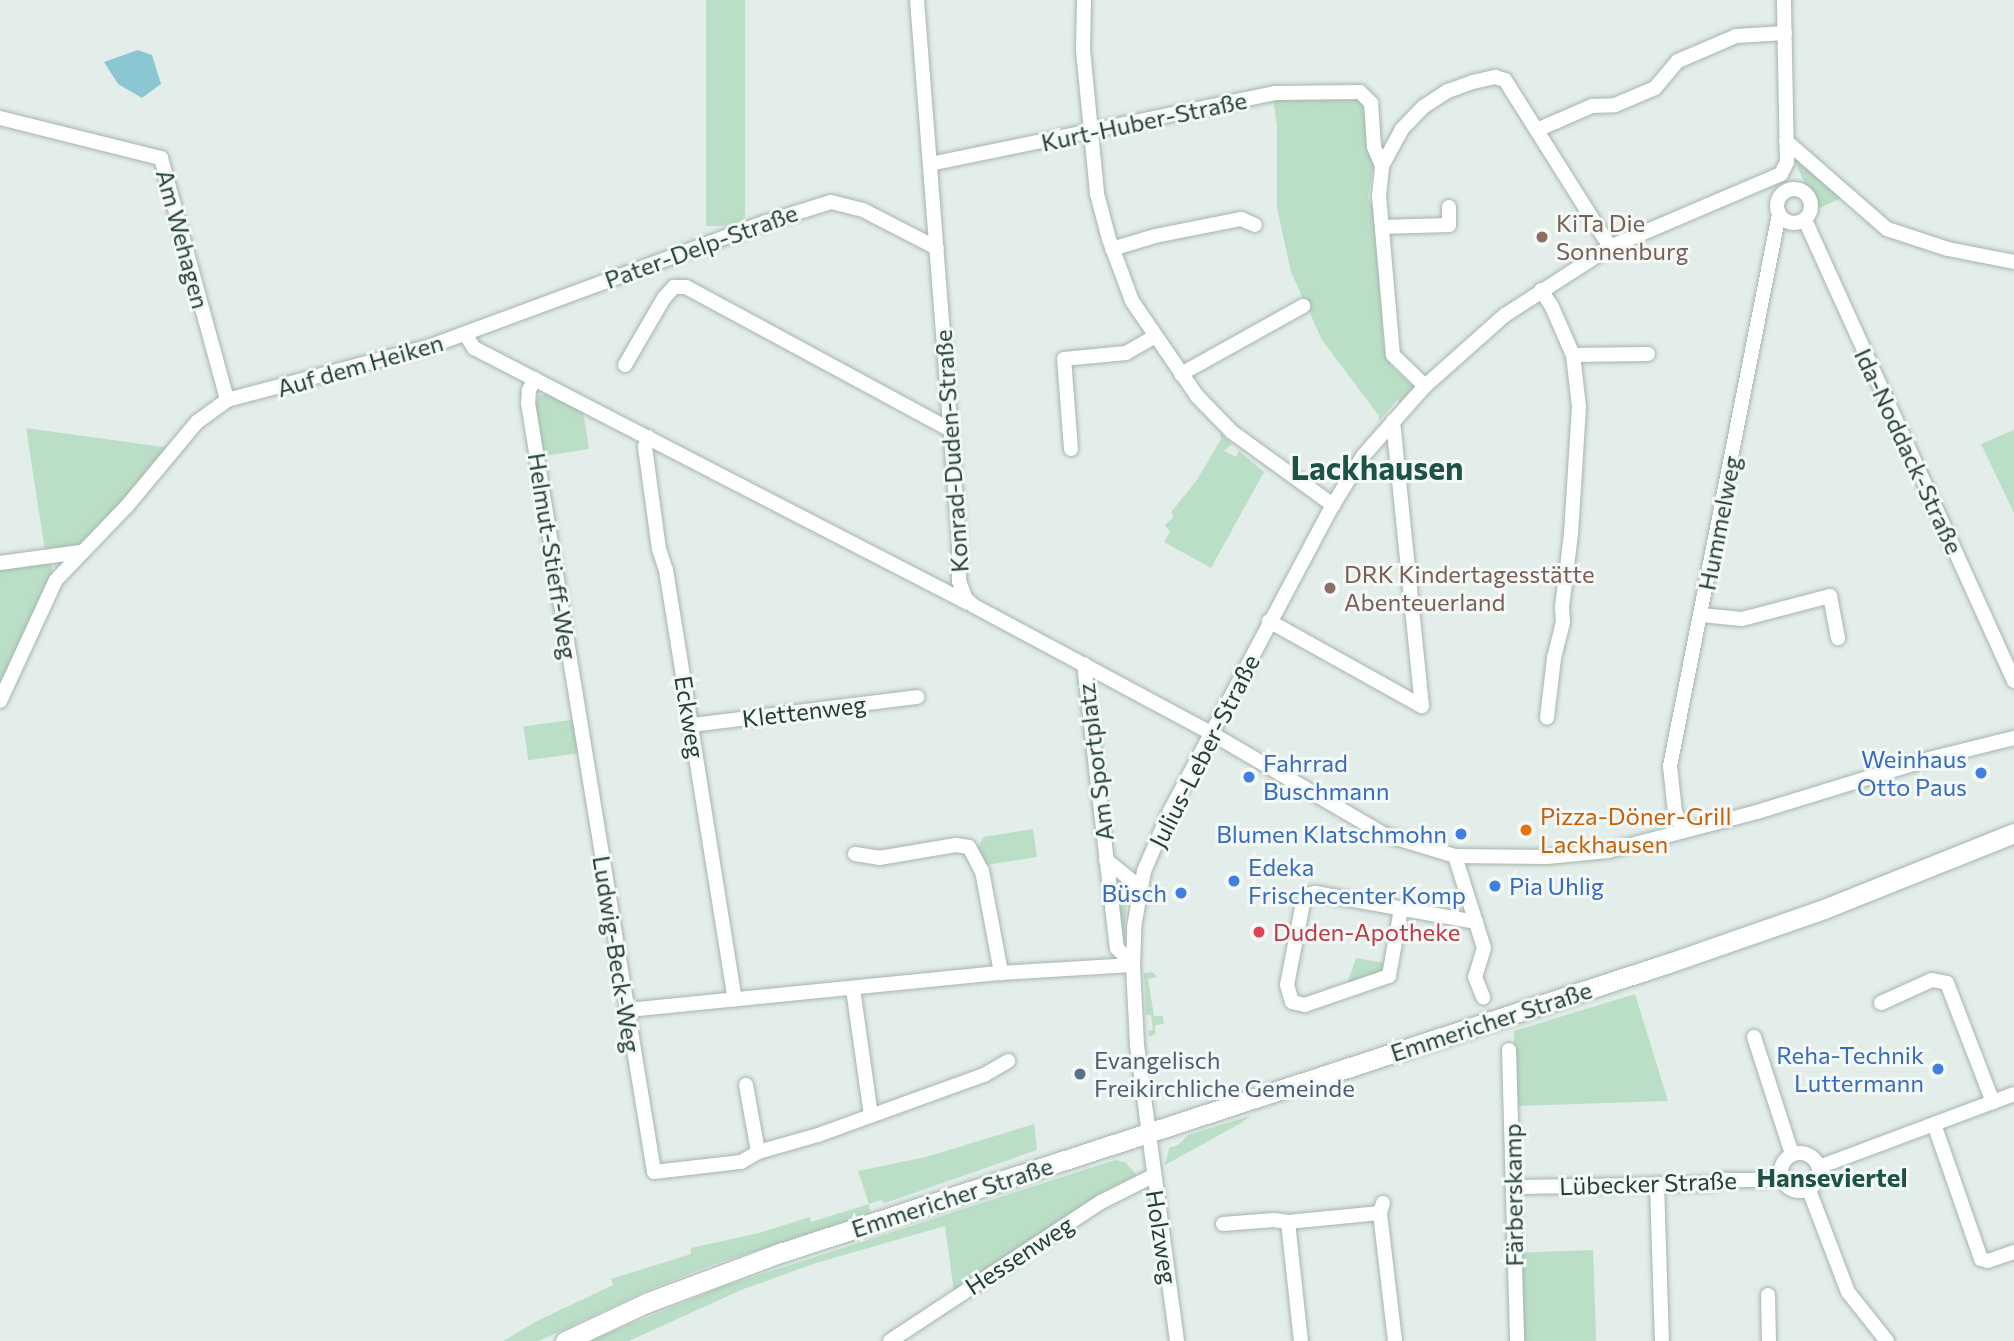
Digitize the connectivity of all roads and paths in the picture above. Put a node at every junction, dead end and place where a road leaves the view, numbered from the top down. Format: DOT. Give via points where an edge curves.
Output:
graph roads {
  1 [pos="917,0"];
  2 [pos="1084,0"];
  3 [pos="1784,0"];
  4 [pos="1785,33"];
  5 [pos="0,118"];
  6 [pos="1539,129"];
  7 [pos="1090,133"];
  8 [pos="1786,141"];
  9 [pos="930,164"];
  10 [pos="1382,166"];
  11 [pos="1449,207"];
  12 [pos="1779,214"];
  13 [pos="1805,220"];
  14 [pos="1255,225"];
  15 [pos="1382,227"];
  16 [pos="937,247"];
  17 [pos="1610,247"];
  18 [pos="1112,249"];
  19 [pos="2014,262"];
  20 [pos="1541,290"];
  21 [pos="1303,306"];
  22 [pos="465,334"];
  23 [pos="1155,336"];
  24 [pos="1648,354"];
  25 [pos="1573,355"];
  26 [pos="625,365"];
  27 [pos="1181,373"];
  28 [pos="535,379"];
  29 [pos="1426,386"];
  30 [pos="227,400"];
  31 [pos="1393,421"];
  32 [pos="950,430"];
  33 [pos="648,437"];
  34 [pos="1071,449"];
  35 [pos="1333,505"];
  36 [pos="80,552"];
  37 [pos="0,563"];
  38 [pos="974,606"];
  39 [pos="1701,615"];
  40 [pos="1269,621"];
  41 [pos="1838,638"];
  42 [pos="1084,664"];
  43 [pos="2014,681"];
  44 [pos="917,697"];
  45 [pos="0,701"];
  46 [pos="1547,718"];
  47 [pos="692,725"];
  48 [pos="1211,733"];
  49 [pos="585,735"];
  50 [pos="2014,738"];
  51 [pos="1684,831"];
  52 [pos="2014,833"];
  53 [pos="855,854"];
  54 [pos="1454,856"];
  55 [pos="1106,860"];
  56 [pos="1141,888"];
  57 [pos="1401,909"];
  58 [pos="1476,922"];
  59 [pos="1133,965"];
  60 [pos="1001,973"];
  61 [pos="853,989"];
  62 [pos="1483,997"];
  63 [pos="735,999"];
  64 [pos="1881,1003"];
  65 [pos="628,1010"];
  66 [pos="1754,1037"];
  67 [pos="1509,1050"];
  68 [pos="1009,1061"];
  69 [pos="746,1085"];
  70 [pos="2014,1094"];
  71 [pos="1993,1102"];
  72 [pos="871,1116"];
  73 [pos="1934,1124"];
  74 [pos="1148,1132"];
  75 [pos="758,1152"];
  76 [pos="1792,1154"];
  77 [pos="1819,1167"];
  78 [pos="1153,1176"];
  79 [pos="1781,1177"];
  80 [pos="1657,1184"];
  81 [pos="1514,1187"];
  82 [pos="1809,1190"];
  83 [pos="1288,1222"];
  84 [pos="1223,1224"];
  85 [pos="2014,1252"];
  86 [pos="1768,1295"];
  87 [pos="565,1341"];
  88 [pos="890,1341"];
  89 [pos="1177,1341"];
  90 [pos="1301,1341"];
  91 [pos="1395,1341"];
  92 [pos="1517,1341"];
  93 [pos="1661,1341"];
  94 [pos="1769,1341"];
  95 [pos="1887,1341"];
  1 -- 9 [label="street, Konrad-Duden-Straße"];
  2 -- 7 [label="street"];
  3 -- 4 [label="street, Julius-Leber-Straße"];
  4 -- 6 [label="street" via="1736,36 1678,61 1654,88 1615,105 1592,106"];
  4 -- 8 [label="street, Julius-Leber-Straße"];
  5 -- 30 [label="street, Am Wehagen" via="161,158"];
  6 -- 10 [label="street" via="1505,80 1495,77 1448,91 1423,107 1402,129"];
  6 -- 17 [label="street"];
  7 -- 9 [label="street, Kurt-Huber-Straße"];
  7 -- 10 [label="street, Kurt-Huber-Straße" via="1275,93 1360,92 1371,103 1374,147"];
  7 -- 18 [label="street" via="1097,194"];
  8 -- 17 [label="street, Julius-Leber-Straße" via="1787,162 1781,174"];
  8 -- 19 [label="street" via="1887,229 1948,249"];
  9 -- 16 [label="street, Konrad-Duden-Straße"];
  10 -- 15 [label="street"];
  11 -- 15 [label="street" via="1449,225"];
  12 -- 13 [label="street" via="1786,221"];
  12 -- 13 [label="street, Ida-Noddack-Straße" via="1782,195 1802,191 1810,200 1811,211"];
  12 -- 39 [label="street, Hummelweg"];
  13 -- 43 [label="street, Ida-Noddack-Straße"];
  14 -- 18 [label="street" via="1241,219"];
  15 -- 29 [label="street" via="1394,355"];
  16 -- 22 [label="street, Pater-Delp-Straße" via="863,210 831,202"];
  16 -- 32 [label="street, Konrad-Duden-Straße"];
  17 -- 20 [label="street, Julius-Leber-Straße"];
  18 -- 23 [label="street" via="1132,301"];
  20 -- 25 [label="street"];
  20 -- 29 [label="street, Julius-Leber-Straße" via="1471,342"];
  21 -- 27 [label="street"];
  22 -- 28 [label="street, Auf dem Heiken" via="474,348"];
  22 -- 30 [label="street, Auf dem Heiken"];
  23 -- 27 [label="street"];
  23 -- 34 [label="street" via="1126,353 1064,359"];
  24 -- 25 [label="street"];
  25 -- 46 [label="street" via="1579,407 1577,455 1563,622"];
  26 -- 32 [label="street" via="664,298 674,287 686,287"];
  27 -- 35 [label="street" via="1232,432"];
  28 -- 33 [label="street, Auf dem Heiken"];
  28 -- 49 [label="street, Helmut-Stieff-Weg" via="528,403"];
  29 -- 31 [label="street, Julius-Leber-Straße"];
  30 -- 36 [label="street, Auf dem Heiken" via="197,422 127,506"];
  31 -- 35 [label="street, Julius-Leber-Straße" via="1363,456"];
  31 -- 40 [label="street" via="1422,706"];
  32 -- 38 [label="street, Konrad-Duden-Straße" via="959,581"];
  33 -- 38 [label="street, Auf dem Heiken"];
  33 -- 47 [label="street, Eckweg" via="645,447 659,549"];
  35 -- 40 [label="street, Julius-Leber-Straße"];
  36 -- 37 [label="street"];
  36 -- 45 [label="street, Auf dem Heiken" via="56,580"];
  38 -- 42 [label="street, Konrad-Duden-Straße"];
  39 -- 41 [label="street" via="1742,619 1830,596"];
  39 -- 51 [label="street, Hummelweg" via="1670,766 1675,812"];
  40 -- 48 [label="street, Julius-Leber-Straße"];
  42 -- 48 [label="street, Konrad-Duden-Straße"];
  42 -- 55 [label="street, Am Sportplatz"];
  44 -- 47 [label="street, Klettenweg"];
  47 -- 63 [label="street, Eckweg"];
  48 -- 54 [label="street, Konrad-Duden-Straße" via="1383,834"];
  48 -- 56 [label="street, Julius-Leber-Straße" via="1170,811"];
  49 -- 65 [label="street, Ludwig-Beck-Weg"];
  50 -- 51 [label="street, Konrad-Duden-Straße"];
  51 -- 54 [label="street, Konrad-Duden-Straße" via="1608,851 1547,857"];
  52 -- 74 [label="main road, Emmericher Straße" via="1837,904 1666,964"];
  53 -- 60 [label="street" via="879,858 956,845 969,847 982,871"];
  54 -- 58 [label="street"];
  55 -- 56 [label="street, Am Sportplatz"];
  55 -- 59 [label="street, Am Sportplatz" via="1117,948"];
  56 -- 59 [label="street, Julius-Leber-Straße"];
  57 -- 57 [label="street" via="1315,893 1306,897 1287,985 1293,1002 1305,1004 1389,976"];
  57 -- 58 [label="street"];
  58 -- 62 [label="street" via="1484,948 1475,977"];
  59 -- 60 [label="street"];
  59 -- 74 [label="street, Julius-Leber-Straße" via="1134,1023"];
  60 -- 61 [label="street"];
  61 -- 63 [label="street"];
  61 -- 72 [label="street"];
  63 -- 65 [label="street"];
  64 -- 71 [label="street" via="1932,980 1947,983"];
  65 -- 75 [label="street, Ludwig-Beck-Weg" via="654,1172 741,1162"];
  66 -- 76 [label="street"];
  67 -- 81 [label="street, Färberskamp"];
  68 -- 72 [label="street" via="984,1075"];
  69 -- 75 [label="street"];
  70 -- 71 [label="street"];
  71 -- 73 [label="street"];
  72 -- 75 [label="street"];
  73 -- 77 [label="street"];
  73 -- 85 [label="street" via="1981,1259"];
  74 -- 78 [label="street, Holzweg"];
  74 -- 87 [label="main road, Emmericher Straße" via="780,1253 646,1303"];
  76 -- 77 [label="street" via="1809,1154"];
  76 -- 79 [label="street" via="1781,1168"];
  77 -- 82 [label="street" via="1818,1180"];
  78 -- 88 [label="street, Hessenweg" via="1101,1202"];
  78 -- 89 [label="street, Holzweg"];
  79 -- 80 [label="street, Lübecker Straße"];
  79 -- 82 [label="street, Lübecker Straße" via="1797,1192"];
  80 -- 81 [label="street, Lübecker Straße"];
  80 -- 93 [label="street"];
  81 -- 92 [label="street, Färberskamp"];
  82 -- 95 [label="street" via="1848,1292"];
  83 -- 84 [label="street"];
  83 -- 90 [label="street"];
  83 -- 91 [label="street" via="1382,1208"];
  86 -- 94 [label="street"];
}
